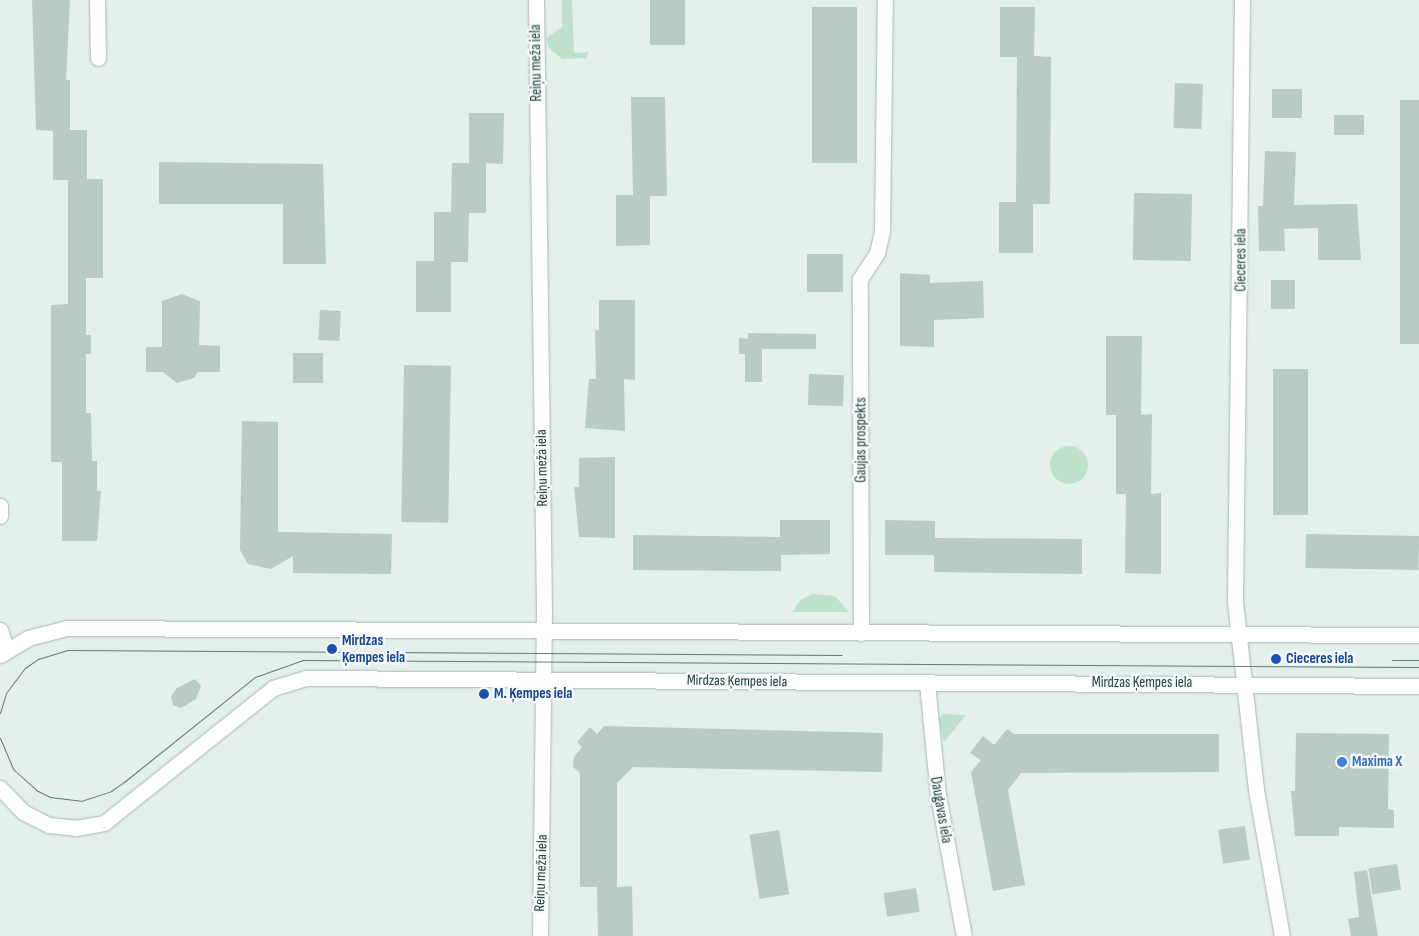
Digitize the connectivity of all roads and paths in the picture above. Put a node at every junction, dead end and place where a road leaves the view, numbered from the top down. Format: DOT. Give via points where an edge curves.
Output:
graph roads {
  1 [pos="96,0"];
  2 [pos="536,0"];
  3 [pos="886,0"];
  4 [pos="1242,0"];
  5 [pos="98,58"];
  6 [pos="0,506"];
  7 [pos="0,516"];
  8 [pos="0,630"];
  9 [pos="544,632"];
  10 [pos="861,633"];
  11 [pos="1419,635"];
  12 [pos="1240,636"];
  13 [pos="4,653"];
  14 [pos="544,680"];
  15 [pos="927,683"];
  16 [pos="1247,684"];
  17 [pos="1419,686"];
  18 [pos="0,788"];
  19 [pos="540,936"];
  20 [pos="964,936"];
  21 [pos="1282,936"];
  1 -- 5 [label="street"];
  2 -- 9 [label="street, Reiņu meža iela"];
  3 -- 10 [label="street, Gaujas prospekts" via="882,232 877,253 860,279"];
  4 -- 12 [label="street, Cieceres iela" via="1235,602"];
  6 -- 7 [label="street"];
  8 -- 13 [label="street"];
  9 -- 10 [label="street"];
  9 -- 13 [label="street" via="67,628 41,633"];
  9 -- 14 [label="street, Reiņu meža iela"];
  10 -- 12 [label="street"];
  11 -- 12 [label="street"];
  12 -- 16 [label="street, Cieceres iela"];
  14 -- 15 [label="street, Mirdzas Ķempes iela"];
  14 -- 18 [label="street, Mirdzas Ķempes iela" via="313,678 282,683 116,816 90,828 63,828 35,820"];
  14 -- 19 [label="street, Reiņu meža iela"];
  15 -- 16 [label="street, Mirdzas Ķempes iela"];
  15 -- 20 [label="street, Daugavas iela" via="938,796"];
  16 -- 17 [label="street, Mirdzas Ķempes iela"];
  16 -- 21 [label="street, Cieceres iela" via="1256,790"];
}
